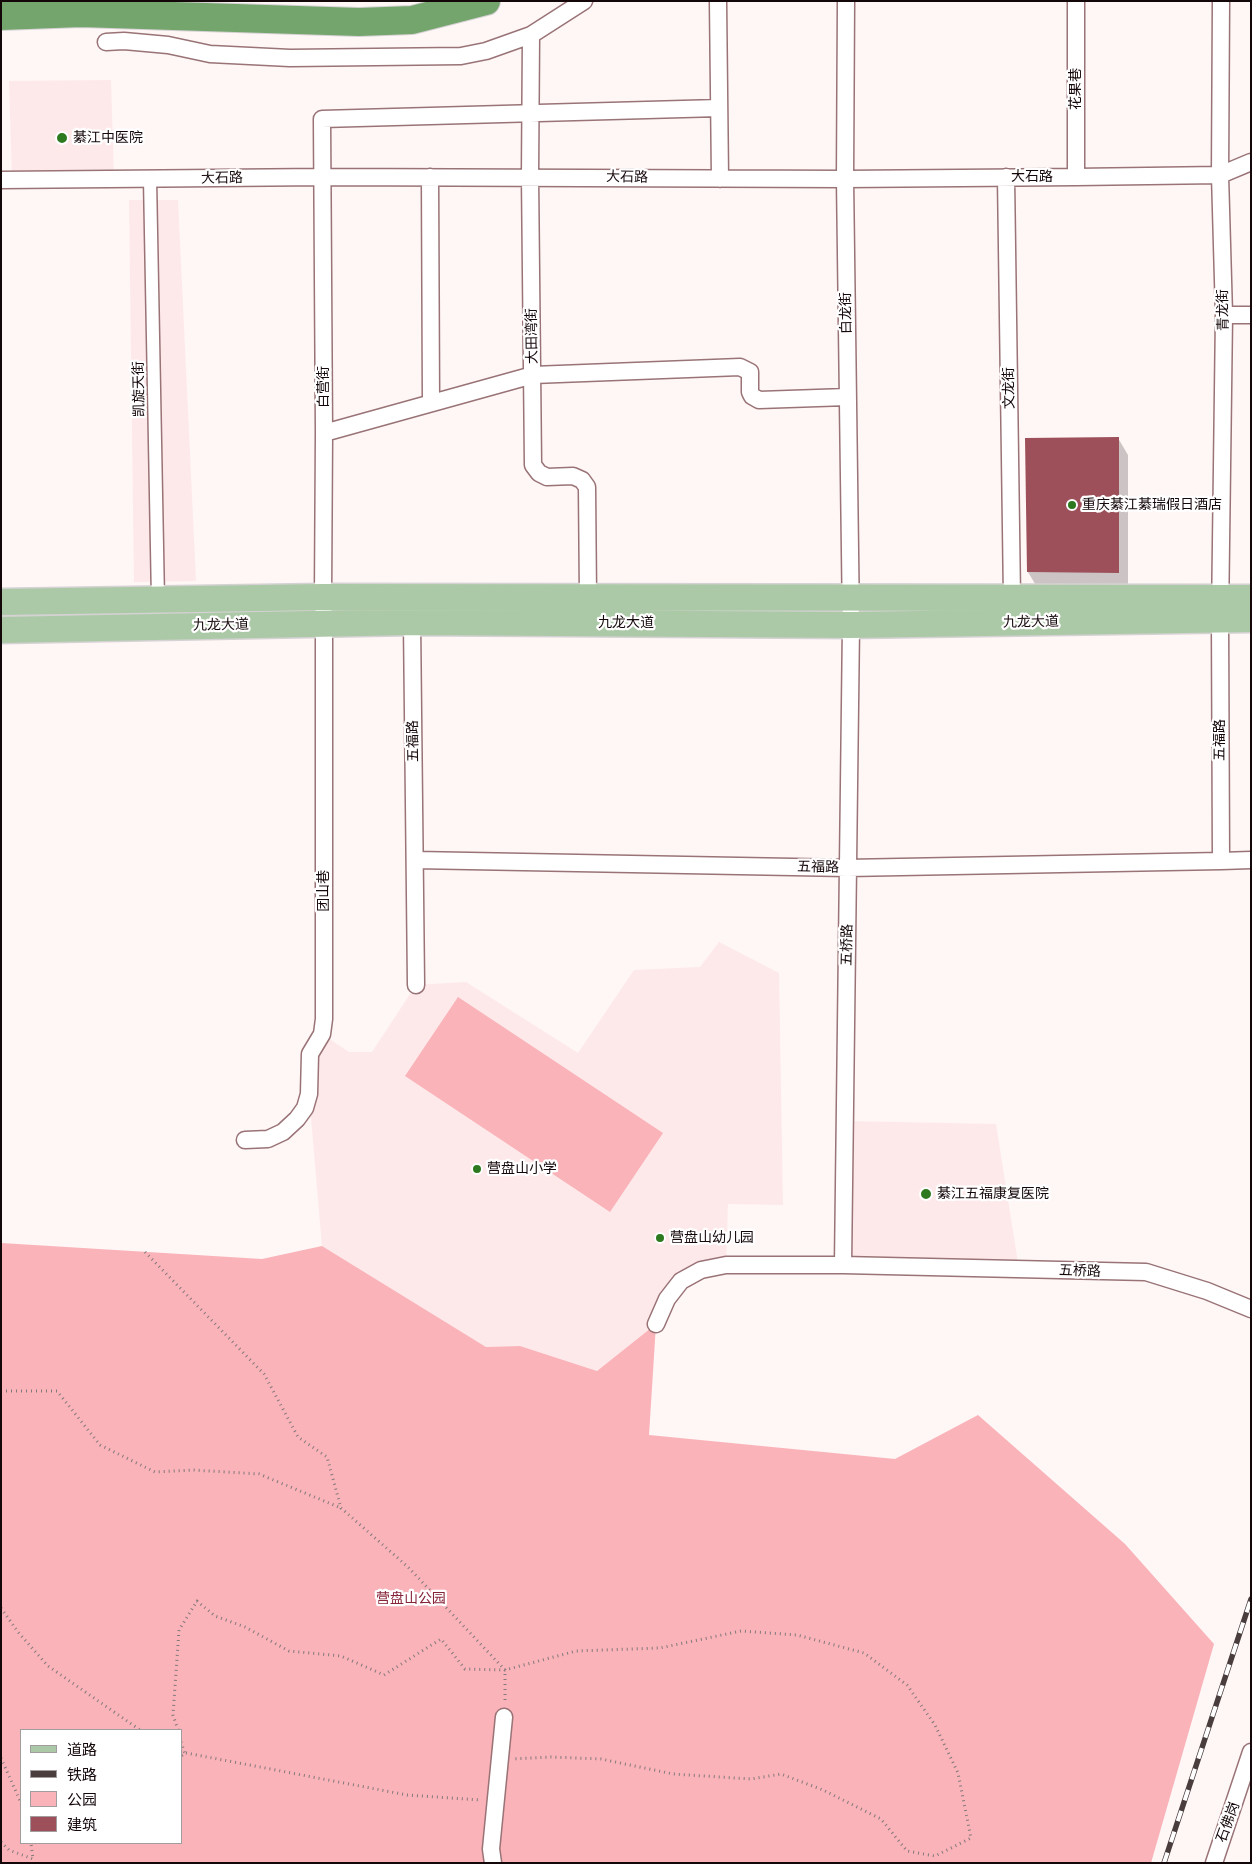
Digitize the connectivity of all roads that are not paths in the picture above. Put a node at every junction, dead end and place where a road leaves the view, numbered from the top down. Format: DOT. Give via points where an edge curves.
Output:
graph roads {
  1 [pos="486,1"];
  2 [pos="584,1"];
  3 [pos="718,1"];
  4 [pos="846,1"];
  5 [pos="1076,1"];
  6 [pos="1221,1"];
  7 [pos="1,16"];
  8 [pos="531,35"];
  9 [pos="106,42"];
  10 [pos="719,108"];
  11 [pos="530,113"];
  12 [pos="1251,162"];
  13 [pos="1220,175"];
  14 [pos="430,176"];
  15 [pos="530,176"];
  16 [pos="323,177"];
  17 [pos="1006,177"];
  18 [pos="1076,177"];
  19 [pos="150,178"];
  20 [pos="720,179"];
  21 [pos="845,179"];
  22 [pos="1,180"];
  23 [pos="1224,315"];
  24 [pos="1251,315"];
  25 [pos="532,375"];
  26 [pos="847,397"];
  27 [pos="432,403"];
  28 [pos="324,433"];
  29 [pos="588,596"];
  30 [pos="322,597"];
  31 [pos="849,598"];
  32 [pos="1012,598"];
  33 [pos="1251,598"];
  34 [pos="158,600"];
  35 [pos="1,602"];
  36 [pos="1221,609"];
  37 [pos="1251,619"];
  38 [pos="412,622"];
  39 [pos="324,623"];
  40 [pos="851,624"];
  41 [pos="1,630"];
  42 [pos="415,860"];
  43 [pos="1251,860"];
  44 [pos="1221,862"];
  45 [pos="848,868"];
  46 [pos="416,986"];
  47 [pos="245,1140"];
  48 [pos="843,1264"];
  49 [pos="1251,1309"];
  50 [pos="656,1324"];
  51 [pos="504,1717"];
  52 [pos="1251,1752"];
  53 [pos="494,1863"];
  54 [pos="1214,1863"];
  1 -- 7 [label="highway" via="412,20 368,22 81,13"];
  2 -- 8 [label="street"];
  3 -- 10 [label="street"];
  4 -- 21 [label="street, 白龙街"];
  5 -- 18 [label="street, 花果巷"];
  6 -- 13 [label="street, 青龙街"];
  8 -- 9 [label="street" via="461,56 290,58 210,54 168,45"];
  8 -- 11 [label="street, 大田湾街"];
  10 -- 11 [label="street"];
  10 -- 20 [label="street"];
  11 -- 15 [label="street, 大田湾街"];
  11 -- 16 [label="street, 白营街" via="322,119"];
  12 -- 13 [label="street, 大石路"];
  13 -- 18 [label="street, 大石路"];
  13 -- 23 [label="street, 青龙街"];
  14 -- 15 [label="street, 大石路"];
  14 -- 16 [label="street, 大石路"];
  14 -- 27 [label="street"];
  15 -- 20 [label="street, 大石路"];
  15 -- 25 [label="street, 大田湾街"];
  16 -- 19 [label="street, 大石路"];
  16 -- 28 [label="street, 白营街"];
  17 -- 18 [label="street, 大石路"];
  17 -- 21 [label="street, 大石路"];
  17 -- 32 [label="street, 文龙街"];
  19 -- 22 [label="street, 大石路"];
  19 -- 34 [label="street, 凯旋天街"];
  20 -- 21 [label="street, 大石路"];
  21 -- 26 [label="street, 白龙街"];
  23 -- 24 [label="street"];
  23 -- 36 [label="street, 青龙街"];
  25 -- 26 [label="street" via="740,367 750,372 750,392 759,400"];
  25 -- 27 [label="street"];
  25 -- 29 [label="street, 大田湾街" via="533,465 547,477 573,476 587,487"];
  26 -- 31 [label="street, 白龙街"];
  27 -- 28 [label="street"];
  28 -- 30 [label="street, 白营街"];
  29 -- 30 [label="main road, 九龙大道"];
  29 -- 31 [label="main road, 九龙大道"];
  30 -- 34 [label="main road, 九龙大道"];
  30 -- 39 [label="street, 团山巷"];
  31 -- 32 [label="main road, 九龙大道"];
  31 -- 40 [label="street, 白龙街"];
  32 -- 36 [label="main road, 九龙大道"];
  33 -- 36 [label="main road, 九龙大道"];
  34 -- 35 [label="main road, 九龙大道"];
  36 -- 37 [label="main road, 九龙大道"];
  36 -- 40 [label="main road, 九龙大道"];
  36 -- 44 [label="street, 五福路"];
  38 -- 39 [label="main road, 九龙大道"];
  38 -- 40 [label="main road, 九龙大道"];
  38 -- 42 [label="street, 五福路"];
  39 -- 41 [label="main road, 九龙大道"];
  39 -- 47 [label="street, 团山巷" via="322,1034 310,1054 309,1094 305,1108 283,1132 268,1138"];
  40 -- 45 [label="street, 五桥路"];
  42 -- 45 [label="street, 五福路"];
  42 -- 46 [label="street, 五福路"];
  43 -- 44 [label="street, 五福路"];
  44 -- 45 [label="street, 五福路"];
  45 -- 48 [label="street, 五桥路"];
  48 -- 49 [label="street, 五桥路" via="1146,1272"];
  48 -- 50 [label="street, 五桥路" via="726,1265 701,1270 681,1281 667,1299"];
  51 -- 53 [label="street" via="491,1849"];
  52 -- 54 [label="street, 石佛岗"];
}
